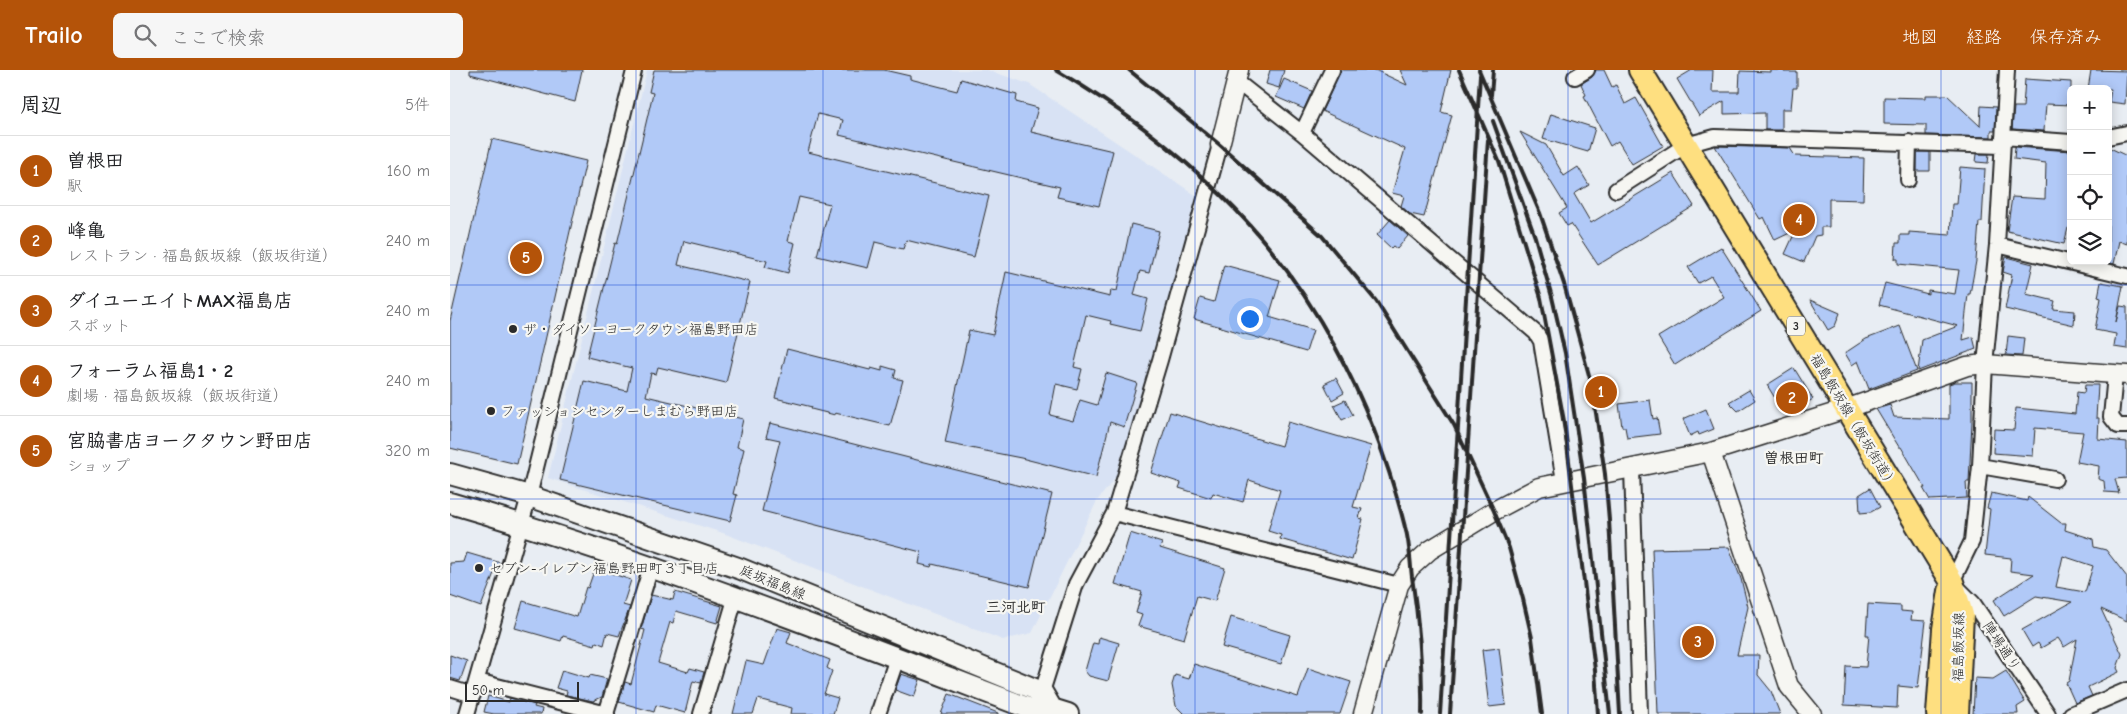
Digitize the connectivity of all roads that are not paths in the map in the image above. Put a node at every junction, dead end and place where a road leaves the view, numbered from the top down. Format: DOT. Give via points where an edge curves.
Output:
graph roads {
  1 [pos="1332,70"];
  2 [pos="1640,70"];
  3 [pos="2007,70"];
  4 [pos="634,71"];
  5 [pos="1238,75"];
  6 [pos="1302,133"];
  7 [pos="2127,133"];
  8 [pos="2112,136"];
  9 [pos="1910,142"];
  10 [pos="2002,142"];
  11 [pos="2067,142"];
  12 [pos="1220,145"];
  13 [pos="1686,145"];
  14 [pos="1908,180"];
  15 [pos="1616,190"];
  16 [pos="1997,245"];
  17 [pos="2127,276"];
  18 [pos="1985,364"];
  19 [pos="2121,375"];
  20 [pos="1846,409"];
  21 [pos="2127,426"];
  22 [pos="1711,452"];
  23 [pos="1980,466"];
  24 [pos="1632,470"];
  25 [pos="450,474"];
  26 [pos="2055,479"];
  27 [pos="1564,481"];
  28 [pos="528,496"];
  29 [pos="450,502"];
  30 [pos="1114,512"];
  31 [pos="521,523"];
  32 [pos="651,567"];
  33 [pos="1952,582"];
  34 [pos="1399,585"];
  35 [pos="736,596"];
  36 [pos="896,658"];
  37 [pos="477,680"];
  38 [pos="450,688"];
  39 [pos="2127,690"];
  40 [pos="473,694"];
  41 [pos="1053,707"];
  42 [pos="1027,711"];
  43 [pos="467,714"];
  44 [pos="606,714"];
  45 [pos="701,714"];
  46 [pos="878,714"];
  47 [pos="1363,714"];
  48 [pos="1640,714"];
  49 [pos="1812,714"];
  50 [pos="1938,714"];
  51 [pos="1957,714"];
  52 [pos="2048,714"];
  53 [pos="2071,714"];
  1 -- 6 [label="street"];
  2 -- 13 [label="main road, 福島飯坂線（飯坂街道） / 3"];
  3 -- 10 [label="street"];
  4 -- 28 [label="street"];
  5 -- 6 [label="street"];
  5 -- 12 [label="street"];
  6 -- 27 [label="street" via="1536,333 1541,342"];
  7 -- 8 [label="street"];
  9 -- 10 [label="street"];
  9 -- 13 [label="street" via="1735,136 1715,137"];
  9 -- 14 [label="street"];
  10 -- 11 [label="street"];
  10 -- 16 [label="street"];
  12 -- 30 [label="street"];
  13 -- 15 [label="street"];
  13 -- 20 [label="main road, 福島飯坂線（飯坂街道） / 3"];
  16 -- 17 [label="street"];
  16 -- 18 [label="street"];
  18 -- 19 [label="street"];
  18 -- 20 [label="street" via="1967,366"];
  18 -- 23 [label="street"];
  19 -- 21 [label="street" via="2112,416 2118,426"];
  20 -- 22 [label="street"];
  20 -- 33 [label="main road, 福島飯坂線（飯坂街道） / 3"];
  22 -- 24 [label="street"];
  22 -- 49 [label="street" via="1789,686"];
  23 -- 26 [label="street"];
  23 -- 33 [label="street" via="1972,541"];
  24 -- 27 [label="street"];
  24 -- 48 [label="street"];
  25 -- 28 [label="main road, 庭坂福島線"];
  27 -- 34 [label="street" via="1539,487 1464,528 1430,550 1410,568"];
  28 -- 31 [label="street"];
  28 -- 41 [label="main road, 庭坂福島線" via="741,569"];
  29 -- 31 [label="main road, 庭坂福島線"];
  30 -- 34 [label="street"];
  30 -- 41 [label="street" via="1076,584"];
  31 -- 32 [label="main road, 庭坂福島線"];
  31 -- 37 [label="street"];
  32 -- 35 [label="main road, 庭坂福島線"];
  32 -- 44 [label="street"];
  33 -- 50 [label="main road" via="1944,629"];
  33 -- 51 [label="main road, 福島飯坂線 / 3" via="1962,615"];
  33 -- 52 [label="street, 陣場通り" via="1973,603"];
  34 -- 47 [label="street"];
  35 -- 36 [label="main road, 庭坂福島線"];
  35 -- 45 [label="street"];
  36 -- 42 [label="main road, 庭坂福島線"];
  36 -- 46 [label="street"];
  37 -- 40 [label="street"];
  37 -- 44 [label="street"];
  38 -- 40 [label="street"];
  39 -- 53 [label="street"];
  40 -- 43 [label="street"];
  41 -- 42 [label="main road, 庭坂福島線"];
}
